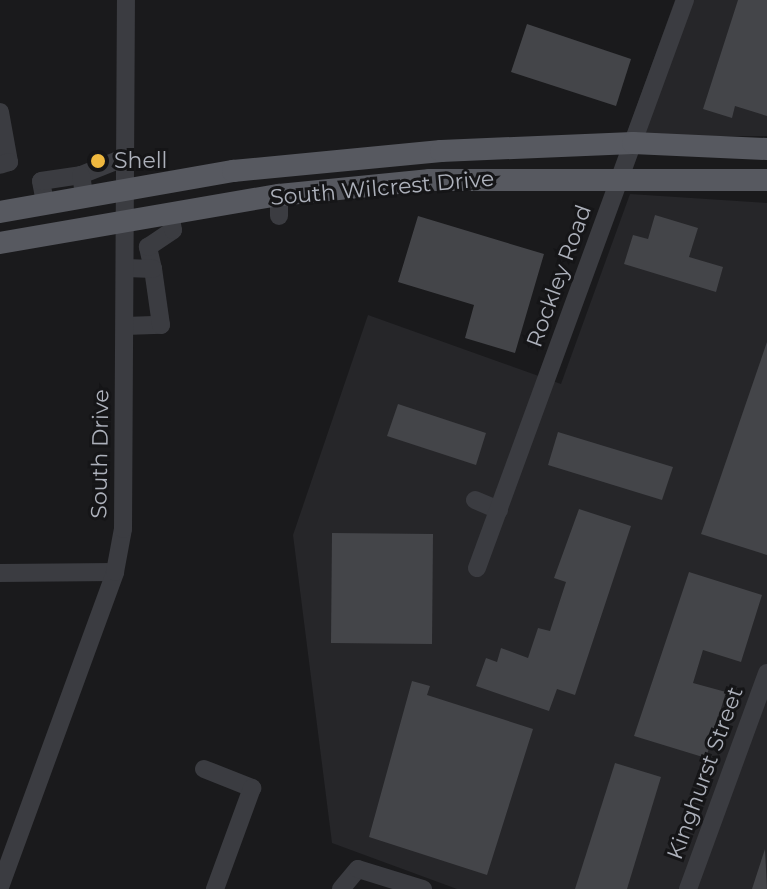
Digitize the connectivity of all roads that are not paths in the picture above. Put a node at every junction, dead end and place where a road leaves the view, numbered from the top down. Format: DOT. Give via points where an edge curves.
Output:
graph roads {
  1 [pos="126,0"];
  2 [pos="685,0"];
  3 [pos="0,112"];
  4 [pos="633,143"];
  5 [pos="767,149"];
  6 [pos="441,151"];
  7 [pos="126,157"];
  8 [pos="0,165"];
  9 [pos="282,166"];
  10 [pos="622,175"];
  11 [pos="430,180"];
  12 [pos="767,180"];
  13 [pos="83,185"];
  14 [pos="127,187"];
  15 [pos="279,206"];
  16 [pos="0,212"];
  17 [pos="170,213"];
  18 [pos="126,219"];
  19 [pos="0,243"];
  20 [pos="126,268"];
  21 [pos="153,269"];
  22 [pos="125,326"];
  23 [pos="475,500"];
  24 [pos="499,510"];
  25 [pos="477,568"];
  26 [pos="115,572"];
  27 [pos="0,573"];
  28 [pos="767,673"];
  29 [pos="204,769"];
  30 [pos="342,885"];
  31 [pos="0,887"];
  32 [pos="215,889"];
  33 [pos="423,889"];
  34 [pos="688,889"];
  1 -- 7 [label="street, South Drive"];
  2 -- 4 [label="street, Rockley Road"];
  3 -- 8 [label="street" via="9,162"];
  4 -- 5 [label="main road, South Wilcrest Drive"];
  4 -- 6 [label="main road, South Wilcrest Drive"];
  4 -- 10 [label="street, Rockley Road"];
  6 -- 9 [label="main road, South Wilcrest Drive"];
  6 -- 11 [label="main road"];
  7 -- 13 [label="street"];
  7 -- 14 [label="street, South Drive"];
  9 -- 14 [label="main road, South Wilcrest Drive"];
  9 -- 15 [label="main road"];
  10 -- 11 [label="main road, South Wilcrest Drive"];
  10 -- 12 [label="main road, South Wilcrest Drive"];
  10 -- 24 [label="street, Rockley Road"];
  11 -- 15 [label="main road, South Wilcrest Drive"];
  13 -- 14 [label="main road, South Wilcrest Drive"];
  13 -- 16 [label="main road, South Wilcrest Drive" via="45,202"];
  14 -- 18 [label="street, South Drive"];
  15 -- 17 [label="main road, South Wilcrest Drive"];
  17 -- 18 [label="main road, South Wilcrest Drive"];
  17 -- 21 [label="street" via="173,230 148,247"];
  18 -- 19 [label="main road, South Wilcrest Drive"];
  18 -- 20 [label="street, South Drive"];
  20 -- 21 [label="street"];
  20 -- 22 [label="street, South Drive"];
  21 -- 22 [label="street" via="161,325"];
  22 -- 26 [label="street, South Drive"];
  23 -- 24 [label="street"];
  24 -- 25 [label="street, Rockley Road"];
  26 -- 27 [label="street"];
  26 -- 31 [label="street, South Drive"];
  28 -- 34 [label="street, Kinghurst Street"];
  29 -- 32 [label="street" via="252,788"];
  30 -- 33 [label="street" via="358,869"];
}
